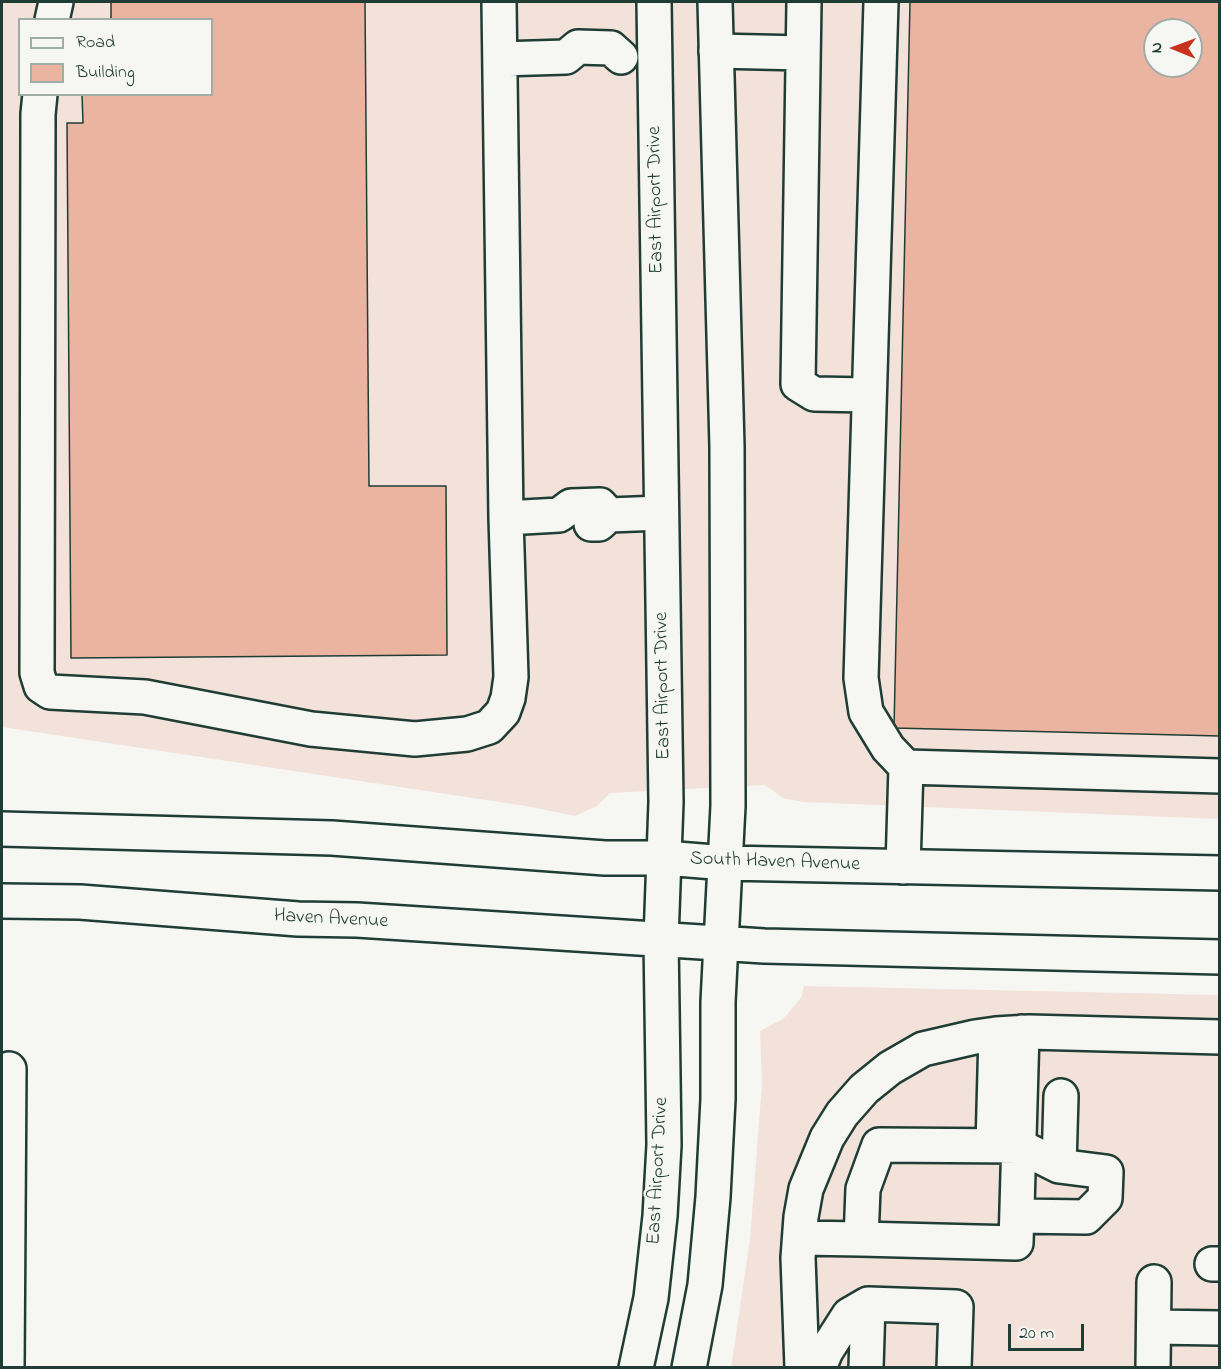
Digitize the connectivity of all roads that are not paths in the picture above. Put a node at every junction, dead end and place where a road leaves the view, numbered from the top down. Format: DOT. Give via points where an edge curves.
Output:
graph roads {
  1 [pos="56,2"];
  2 [pos="499,2"];
  3 [pos="654,2"];
  4 [pos="716,2"];
  5 [pos="804,2"];
  6 [pos="881,2"];
  7 [pos="52,18"];
  8 [pos="716,51"];
  9 [pos="803,52"];
  10 [pos="655,57"];
  11 [pos="500,59"];
  12 [pos="40,96"];
  13 [pos="869,395"];
  14 [pos="661,513"];
  15 [pos="506,519"];
  16 [pos="906,767"];
  17 [pos="1220,776"];
  18 [pos="2,829"];
  19 [pos="665,858"];
  20 [pos="726,863"];
  21 [pos="903,867"];
  22 [pos="1220,873"];
  23 [pos="2,901"];
  24 [pos="661,939"];
  25 [pos="721,943"];
  26 [pos="1220,957"];
  27 [pos="1009,1033"];
  28 [pos="1220,1037"];
  29 [pos="9,1069"];
  30 [pos="1061,1096"];
  31 [pos="1006,1146"];
  32 [pos="1059,1166"];
  33 [pos="1016,1229"];
  34 [pos="800,1238"];
  35 [pos="861,1239"];
  36 [pos="1154,1282"];
  37 [pos="868,1304"];
  38 [pos="1154,1327"];
  39 [pos="1220,1328"];
  40 [pos="8,1368"];
  41 [pos="636,1368"];
  42 [pos="689,1368"];
  43 [pos="802,1368"];
  44 [pos="819,1368"];
  45 [pos="866,1368"];
  46 [pos="954,1368"];
  47 [pos="1153,1368"];
  1 -- 7 [label="main road"];
  2 -- 11 [label="main road"];
  3 -- 10 [label="main road, East Airport Drive"];
  4 -- 8 [label="main road"];
  5 -- 9 [label="main road"];
  6 -- 13 [label="main road"];
  8 -- 9 [label="main road"];
  8 -- 20 [label="main road" via="727,447"];
  9 -- 13 [label="main road" via="798,384 814,394"];
  10 -- 11 [label="main road" via="621,57 611,67 578,68 566,57"];
  10 -- 14 [label="main road, East Airport Drive"];
  11 -- 15 [label="main road"];
  12 -- 15 [label="main road" via="37,673 41,686 50,692 145,697 311,729 403,738 467,734 489,727 503,712 511,677"];
  13 -- 16 [label="main road" via="861,678 866,712 888,748"];
  14 -- 15 [label="main road" via="609,515 599,524 571,524 559,515"];
  14 -- 19 [label="main road, East Airport Drive"];
  16 -- 17 [label="main road"];
  16 -- 21 [label="main road"];
  18 -- 19 [label="main road, South Haven Avenue" via="332,838 604,858"];
  19 -- 20 [label="main road, South Haven Avenue"];
  19 -- 24 [label="main road, East Airport Drive"];
  20 -- 21 [label="main road, South Haven Avenue"];
  20 -- 25 [label="main road"];
  21 -- 22 [label="main road, South Haven Avenue"];
  23 -- 24 [label="main road, Haven Avenue" via="80,902"];
  24 -- 25 [label="main road"];
  24 -- 41 [label="main road, East Airport Drive" via="664,1145 660,1216 651,1298"];
  25 -- 26 [label="main road"];
  25 -- 42 [label="main road" via="713,1197 705,1285"];
  27 -- 28 [label="main road"];
  27 -- 31 [label="main road"];
  27 -- 34 [label="main road" via="923,1049 864,1089 842,1114 813,1167 804,1198"];
  29 -- 40 [label="main road"];
  30 -- 32 [label="main road"];
  31 -- 32 [label="main road"];
  31 -- 33 [label="main road"];
  31 -- 35 [label="main road" via="879,1144 863,1189"];
  32 -- 33 [label="main road" via="1106,1172 1105,1198 1086,1217"];
  33 -- 35 [label="main road"];
  34 -- 35 [label="main road"];
  34 -- 43 [label="main road"];
  36 -- 38 [label="main road"];
  37 -- 44 [label="main road" via="849,1315"];
  37 -- 45 [label="main road"];
  37 -- 46 [label="main road" via="956,1307"];
  38 -- 39 [label="main road"];
  38 -- 47 [label="main road"];
}
